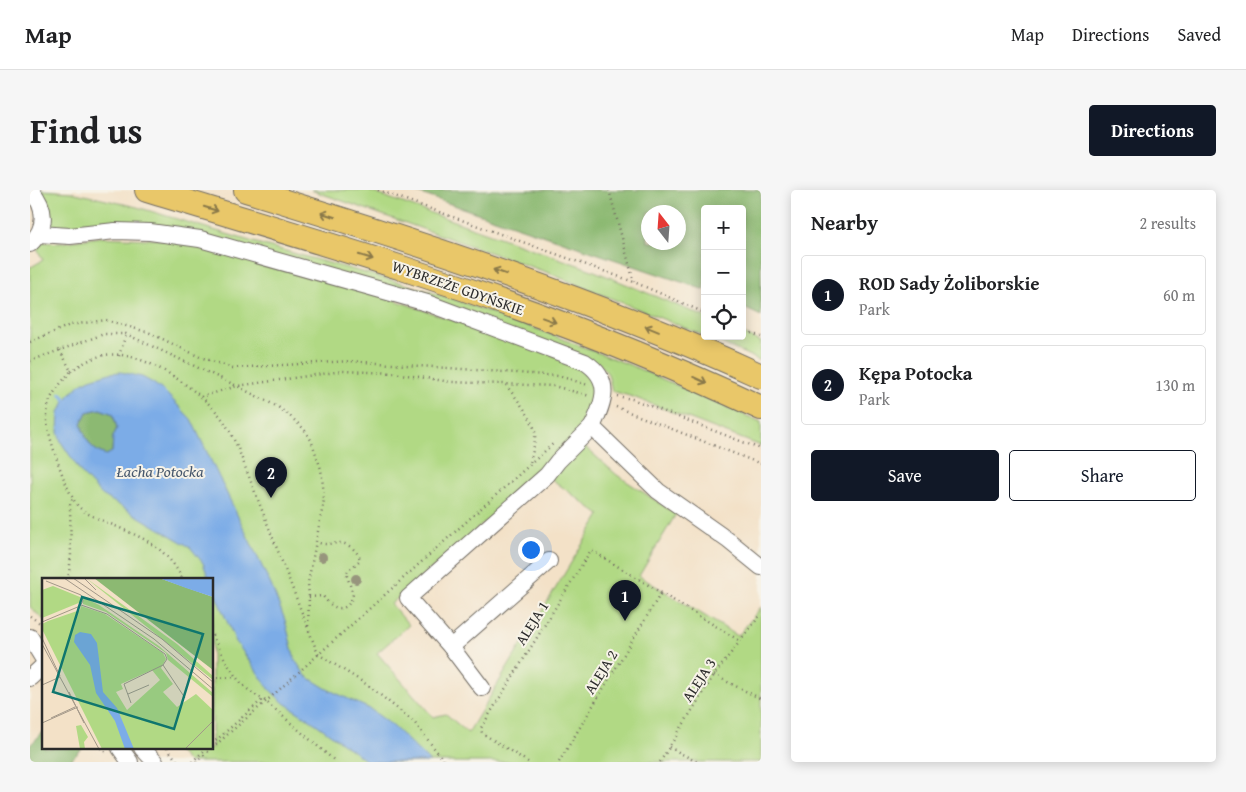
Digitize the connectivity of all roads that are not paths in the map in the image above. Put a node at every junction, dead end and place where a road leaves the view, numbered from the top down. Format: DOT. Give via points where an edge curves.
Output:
graph roads {
  1 [pos="31,190"];
  2 [pos="147,190"];
  3 [pos="246,190"];
  4 [pos="34,239"];
  5 [pos="761,376"];
  6 [pos="761,408"];
  7 [pos="592,427"];
  8 [pos="549,561"];
  9 [pos="761,567"];
  10 [pos="30,637"];
  11 [pos="451,647"];
  12 [pos="30,654"];
  13 [pos="42,659"];
  14 [pos="42,662"];
  15 [pos="42,665"];
  16 [pos="30,678"];
  17 [pos="482,688"];
  18 [pos="121,750"];
  19 [pos="144,750"];
  20 [pos="130,762"];
  21 [pos="155,762"];
  1 -- 4 [label="street" via="40,202 43,221"];
  2 -- 6 [label="highway, WYBRZEŻE GDYŃSKIE, one-way" via="404,268 495,300 586,333"];
  5 -- 3 [label="highway, WYBRZEŻE GDYŃSKIE, one-way" via="542,287"];
  4 -- 7 [label="street" via="130,231 176,235 427,303 571,355 593,368 601,378 604,396"];
  7 -- 9 [label="street" via="658,491 729,540"];
  7 -- 11 [label="street" via="547,474 408,598"];
  8 -- 11 [label="street"];
  10 -- 13 [label="street"];
  11 -- 17 [label="street"];
  12 -- 14 [label="street"];
  15 -- 16 [label="street"];
  18 -- 20 [label="street"];
  19 -- 21 [label="street"];
}
